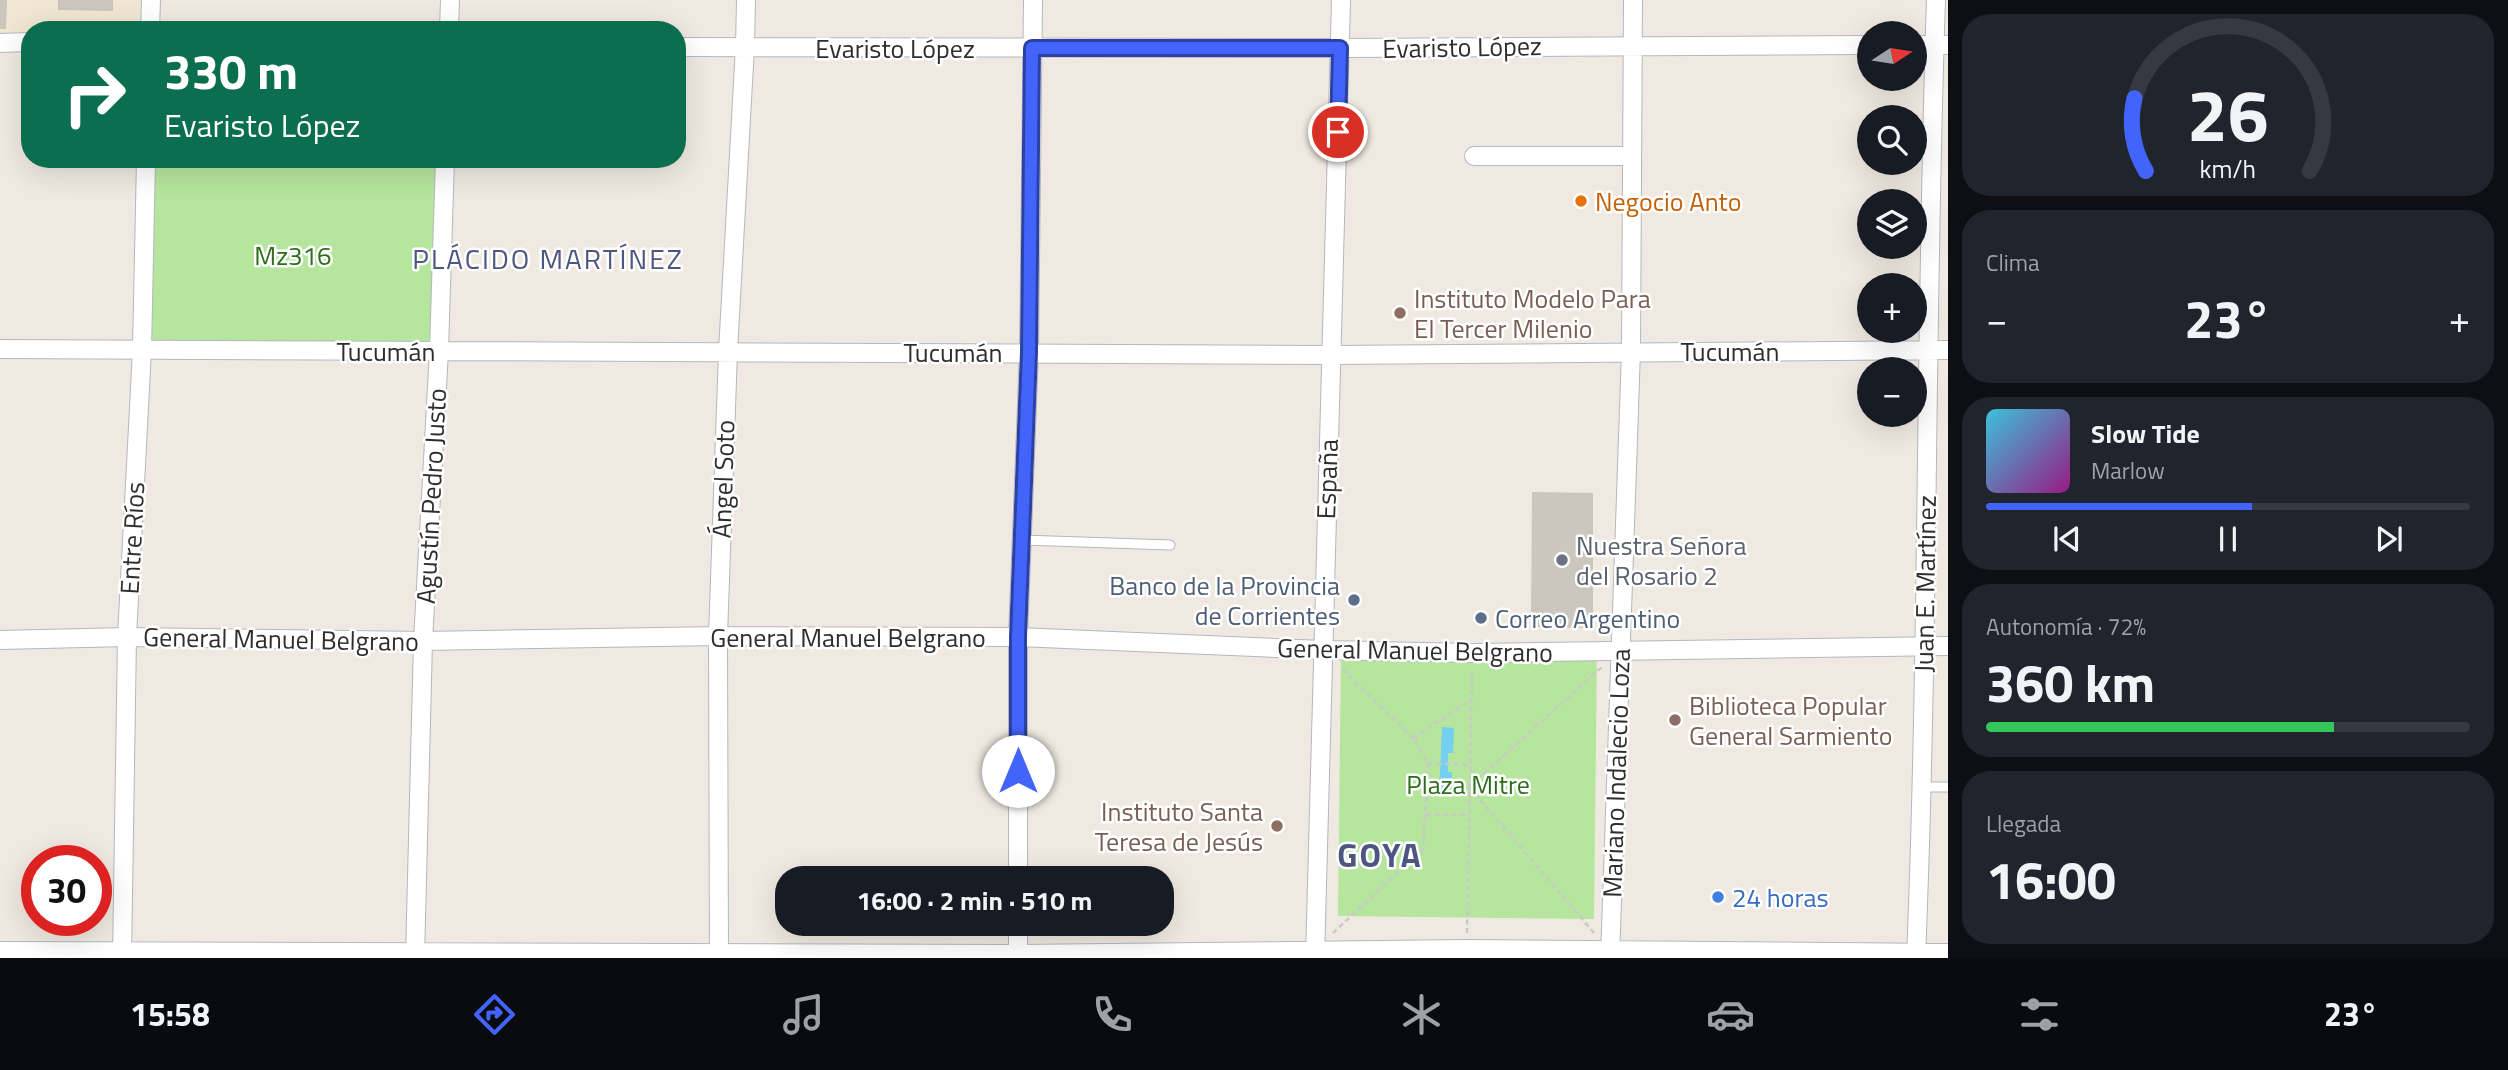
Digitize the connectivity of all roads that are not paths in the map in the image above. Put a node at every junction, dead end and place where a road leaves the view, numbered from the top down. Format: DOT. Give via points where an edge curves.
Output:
graph roads {
  1 [pos="151,0"];
  2 [pos="450,0"];
  3 [pos="746,0"];
  4 [pos="1033,0"];
  5 [pos="1341,0"];
  6 [pos="1633,0"];
  7 [pos="1936,0"];
  8 [pos="150,21"];
  9 [pos="449,21"];
  10 [pos="0,43"];
  11 [pos="21,43"];
  12 [pos="1632,45"];
  13 [pos="1857,45"];
  14 [pos="1941,45"];
  15 [pos="686,47"];
  16 [pos="745,47"];
  17 [pos="1032,48"];
  18 [pos="1340,48"];
  19 [pos="1474,156"];
  20 [pos="1632,156"];
  21 [pos="146,168"];
  22 [pos="445,168"];
  23 [pos="0,349"];
  24 [pos="142,350"];
  25 [pos="1928,350"];
  26 [pos="439,351"];
  27 [pos="728,351"];
  28 [pos="1631,351"];
  29 [pos="1948,351"];
  30 [pos="1029,352"];
  31 [pos="1331,355"];
  32 [pos="1022,541"];
  33 [pos="1170,545"];
  34 [pos="718,636"];
  35 [pos="127,637"];
  36 [pos="1018,637"];
  37 [pos="0,640"];
  38 [pos="423,641"];
  39 [pos="1925,646"];
  40 [pos="1948,646"];
  41 [pos="1323,650"];
  42 [pos="1620,651"];
  43 [pos="1921,787"];
  44 [pos="1948,787"];
  45 [pos="1018,866"];
  46 [pos="1018,936"];
  47 [pos="0,951"];
  48 [pos="1315,953"];
  49 [pos="1948,953"];
  50 [pos="122,954"];
  51 [pos="415,955"];
  52 [pos="719,955"];
  53 [pos="1610,955"];
  54 [pos="1916,955"];
  55 [pos="1018,956"];
  1 -- 8 [label="street"];
  2 -- 9 [label="street"];
  3 -- 16 [label="street, Ángel Soto"];
  4 -- 17 [label="street"];
  5 -- 18 [label="street, España"];
  6 -- 12 [label="street, Mariano Indalecio Loza"];
  7 -- 14 [label="street, Juan E. Martínez"];
  10 -- 11 [label="street"];
  12 -- 13 [label="street, Evaristo López"];
  12 -- 18 [label="street, Evaristo López"];
  12 -- 20 [label="street, Mariano Indalecio Loza"];
  14 -- 25 [label="street, Juan E. Martínez"];
  15 -- 16 [label="street, Evaristo López"];
  16 -- 17 [label="street, Evaristo López"];
  16 -- 27 [label="street, Ángel Soto"];
  17 -- 18 [label="street, Evaristo López"];
  17 -- 30 [label="street"];
  18 -- 31 [label="street, España"];
  19 -- 20 [label="street"];
  20 -- 28 [label="street, Mariano Indalecio Loza"];
  21 -- 24 [label="street, Entre Ríos"];
  22 -- 26 [label="street, Agustín Pedro Justo"];
  23 -- 24 [label="street, Tucumán"];
  24 -- 26 [label="street, Tucumán"];
  24 -- 35 [label="street, Entre Ríos"];
  25 -- 28 [label="street, Tucumán"];
  25 -- 29 [label="street, Tucumán"];
  25 -- 39 [label="street, Juan E. Martínez"];
  26 -- 27 [label="street, Tucumán"];
  26 -- 38 [label="street, Agustín Pedro Justo"];
  27 -- 30 [label="street, Tucumán"];
  27 -- 34 [label="street, Ángel Soto"];
  28 -- 31 [label="street, Tucumán"];
  28 -- 42 [label="street, Mariano Indalecio Loza"];
  30 -- 31 [label="street, Tucumán"];
  30 -- 32 [label="street"];
  31 -- 41 [label="street, España"];
  32 -- 33 [label="lane"];
  32 -- 36 [label="street"];
  34 -- 36 [label="street, General Manuel Belgrano"];
  34 -- 38 [label="street, General Manuel Belgrano"];
  34 -- 52 [label="street, Ángel Soto"];
  35 -- 37 [label="street, General Manuel Belgrano"];
  35 -- 38 [label="street, General Manuel Belgrano"];
  35 -- 50 [label="street, Entre Ríos"];
  36 -- 41 [label="street, General Manuel Belgrano"];
  36 -- 45 [label="street"];
  38 -- 51 [label="street, Agustín Pedro Justo"];
  39 -- 40 [label="street, General Manuel Belgrano"];
  39 -- 42 [label="street, General Manuel Belgrano"];
  39 -- 43 [label="street, Juan E. Martínez"];
  41 -- 42 [label="street, General Manuel Belgrano"];
  41 -- 48 [label="street, España"];
  42 -- 53 [label="street, Mariano Indalecio Loza"];
  43 -- 44 [label="lane"];
  43 -- 54 [label="street, Juan E. Martínez"];
  46 -- 55 [label="street"];
  47 -- 50 [label="street"];
  48 -- 53 [label="street" via="1467,949"];
  48 -- 55 [label="street"];
  49 -- 54 [label="street"];
  50 -- 51 [label="street"];
  51 -- 52 [label="street"];
  52 -- 55 [label="street"];
  53 -- 54 [label="street"];
}
